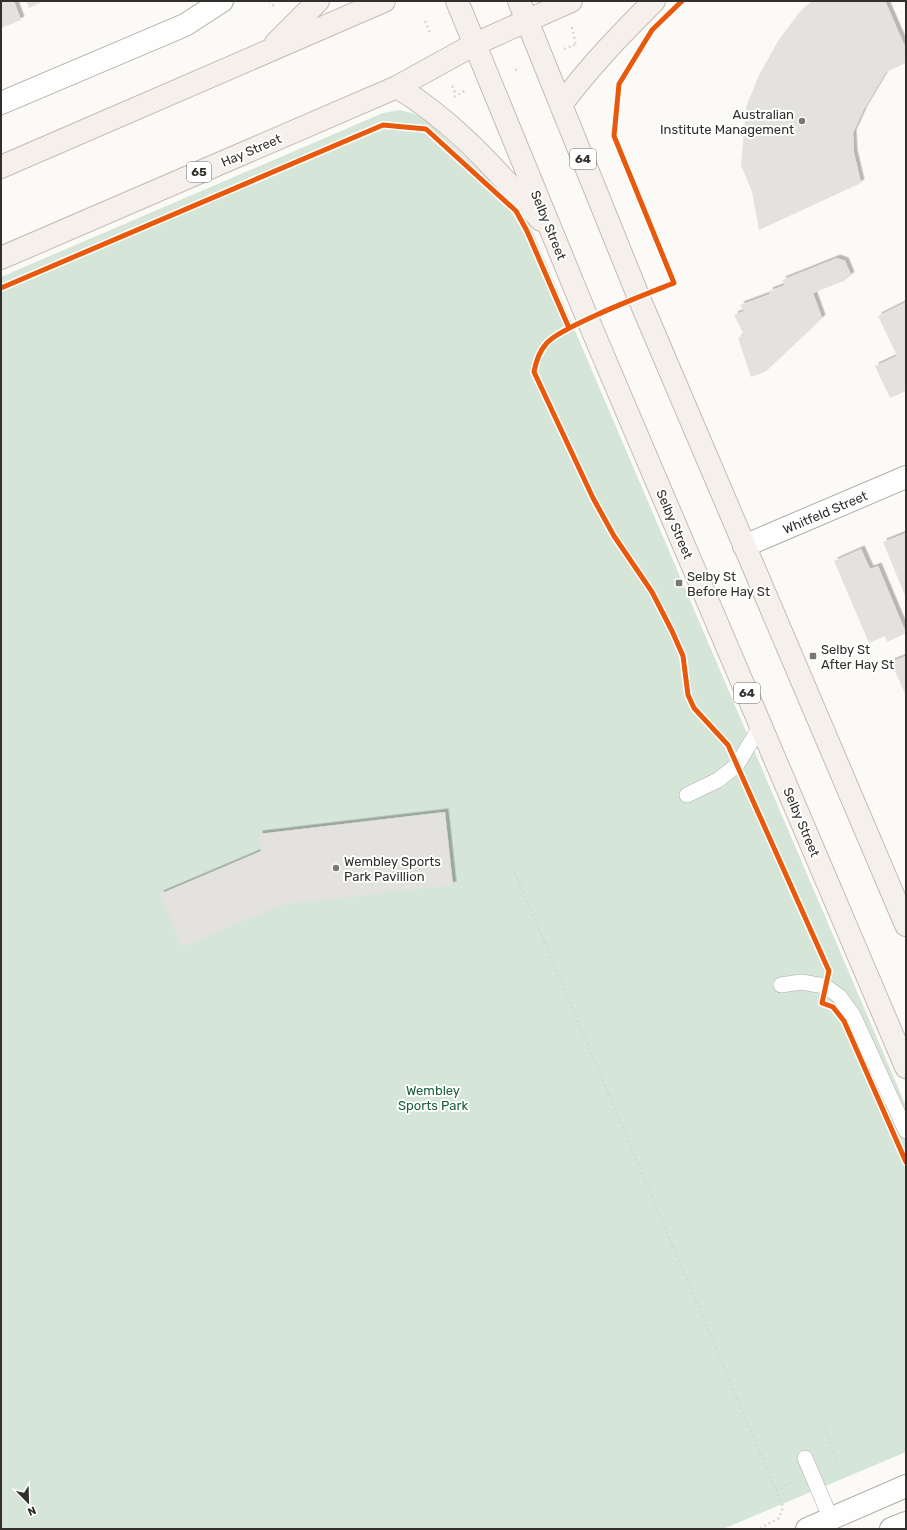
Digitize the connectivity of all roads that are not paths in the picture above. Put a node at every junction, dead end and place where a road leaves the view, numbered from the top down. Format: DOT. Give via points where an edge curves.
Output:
graph roads {
  1 [pos="222,1"];
  2 [pos="318,1"];
  3 [pos="384,1"];
  4 [pos="457,1"];
  5 [pos="571,1"];
  6 [pos="654,1"];
  7 [pos="523,11"];
  8 [pos="475,44"];
  9 [pos="268,50"];
  10 [pos="397,87"];
  11 [pos="1,103"];
  12 [pos="561,105"];
  13 [pos="1,167"];
  14 [pos="553,233"];
  15 [pos="1,258"];
  16 [pos="906,477"];
  17 [pos="744,546"];
  18 [pos="761,725"];
  19 [pos="687,795"];
  20 [pos="906,925"];
  21 [pos="781,985"];
  22 [pos="906,1067"];
  23 [pos="906,1131"];
  24 [pos="806,1458"];
  25 [pos="906,1486"];
  26 [pos="906,1522"];
  27 [pos="831,1524"];
  28 [pos="807,1529"];
  29 [pos="891,1529"];
  1 -- 11 [label="street" via="185,25"];
  2 -- 9 [label="main road"];
  3 -- 9 [label="main road"];
  4 -- 8 [label="main road, Selby Street / 64"];
  5 -- 7 [label="main road, 65"];
  6 -- 12 [label="main road" via="610,45"];
  7 -- 8 [label="main road, 65"];
  7 -- 12 [label="main road, 64"];
  8 -- 10 [label="main road, Hay Street / 65"];
  8 -- 14 [label="main road, Selby Street / 64"];
  9 -- 13 [label="main road"];
  10 -- 14 [label="main road" via="419,100 453,127 485,158"];
  10 -- 15 [label="main road, Hay Street / 65"];
  12 -- 17 [label="main road, 64"];
  14 -- 18 [label="main road, Selby Street / 64"];
  16 -- 17 [label="street, Whitfeld Street"];
  17 -- 20 [label="main road, 64"];
  18 -- 19 [label="lane" via="737,765 718,780"];
  18 -- 22 [label="main road, Selby Street / 64"];
  21 -- 23 [label="lane" via="801,982 825,986 839,996 853,1015"];
  24 -- 27 [label="lane"];
  25 -- 27 [label="street"];
  26 -- 29 [label="street"];
  27 -- 28 [label="street"];
}
